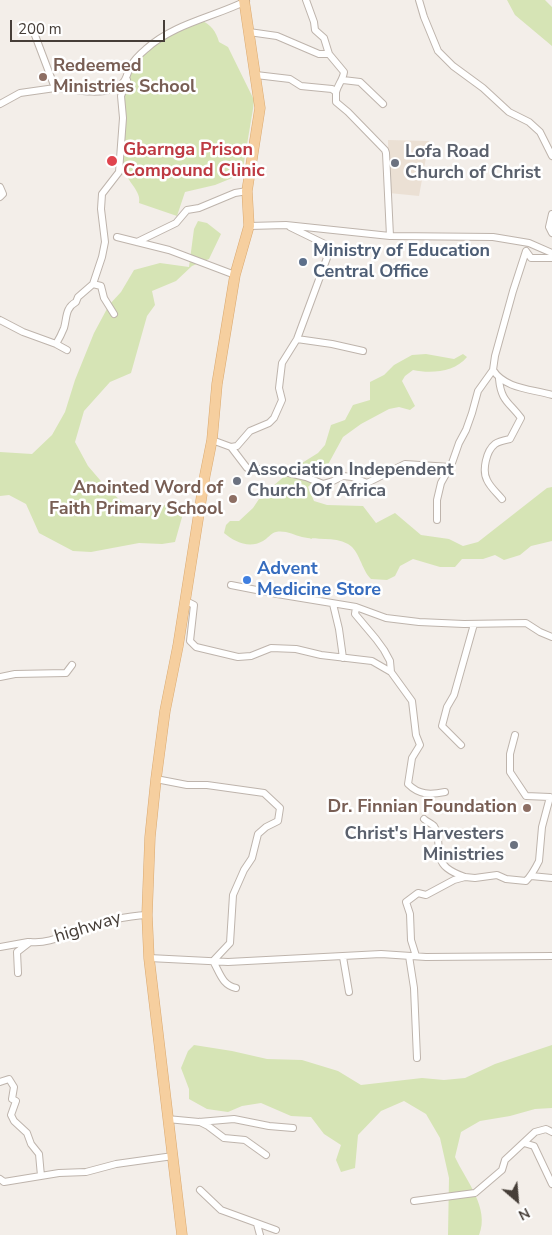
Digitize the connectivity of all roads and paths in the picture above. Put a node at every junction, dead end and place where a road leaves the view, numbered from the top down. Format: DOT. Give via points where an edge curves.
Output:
graph roads {
  1 [pos="306,0"];
  2 [pos="419,0"];
  3 [pos="245,1"];
  4 [pos="33,30"];
  5 [pos="249,32"];
  6 [pos="328,54"];
  7 [pos="256,75"];
  8 [pos="127,79"];
  9 [pos="343,80"];
  10 [pos="54,88"];
  11 [pos="336,92"];
  12 [pos="0,104"];
  13 [pos="383,104"];
  14 [pos="549,144"];
  15 [pos="552,156"];
  16 [pos="0,187"];
  17 [pos="247,191"];
  18 [pos="0,197"];
  19 [pos="552,214"];
  20 [pos="286,225"];
  21 [pos="249,226"];
  22 [pos="552,233"];
  23 [pos="390,236"];
  24 [pos="116,237"];
  25 [pos="138,242"];
  26 [pos="552,253"];
  27 [pos="552,258"];
  28 [pos="235,275"];
  29 [pos="92,284"];
  30 [pos="114,314"];
  31 [pos="0,320"];
  32 [pos="297,339"];
  33 [pos="56,344"];
  34 [pos="67,350"];
  35 [pos="362,352"];
  36 [pos="493,370"];
  37 [pos="499,379"];
  38 [pos="552,395"];
  39 [pos="212,440"];
  40 [pos="230,447"];
  41 [pos="450,467"];
  42 [pos="502,499"];
  43 [pos="436,520"];
  44 [pos="231,585"];
  45 [pos="186,601"];
  46 [pos="333,604"];
  47 [pos="356,607"];
  48 [pos="474,624"];
  49 [pos="552,637"];
  50 [pos="343,658"];
  51 [pos="72,665"];
  52 [pos="391,672"];
  53 [pos="0,677"];
  54 [pos="515,735"];
  55 [pos="461,745"];
  56 [pos="156,779"];
  57 [pos="445,792"];
  58 [pos="551,796"];
  59 [pos="424,819"];
  60 [pos="531,876"];
  61 [pos="465,877"];
  62 [pos="552,878"];
  63 [pos="147,915"];
  64 [pos="30,942"];
  65 [pos="0,947"];
  66 [pos="413,956"];
  67 [pos="552,956"];
  68 [pos="343,957"];
  69 [pos="149,958"];
  70 [pos="213,961"];
  71 [pos="18,973"];
  72 [pos="236,988"];
  73 [pos="349,992"];
  74 [pos="417,1058"];
  75 [pos="0,1082"];
  76 [pos="168,1119"];
  77 [pos="199,1122"];
  78 [pos="293,1128"];
  79 [pos="552,1132"];
  80 [pos="524,1143"];
  81 [pos="266,1155"];
  82 [pos="173,1156"];
  83 [pos="41,1176"];
  84 [pos="0,1179"];
  85 [pos="552,1184"];
  86 [pos="200,1190"];
  87 [pos="414,1201"];
  88 [pos="257,1224"];
  89 [pos="276,1230"];
  90 [pos="182,1235"];
  91 [pos="260,1235"];
  1 -- 6 [label="street" via="315,30 324,38"];
  2 -- 14 [label="street" via="438,51 509,112 530,122"];
  3 -- 5 [label="main road"];
  3 -- 8 [label="street" via="169,34 148,47 131,66"];
  4 -- 10 [label="street"];
  5 -- 6 [label="street" via="278,36 319,54"];
  5 -- 7 [label="main road"];
  6 -- 9 [label="street" via="342,68"];
  7 -- 11 [label="street" via="290,79 301,86"];
  7 -- 17 [label="main road" via="260,108"];
  8 -- 10 [label="street" via="110,90"];
  8 -- 29 [label="street" via="121,96 120,172 102,194 104,242"];
  9 -- 11 [label="street"];
  9 -- 13 [label="street" via="360,82"];
  10 -- 12 [label="street" via="20,93"];
  11 -- 23 [label="street" via="336,102 386,153"];
  14 -- 15 [label="street"];
  16 -- 18 [label="street" via="3,194"];
  17 -- 21 [label="main road"];
  17 -- 25 [label="street" via="187,210 176,223"];
  19 -- 22 [label="street" via="549,227"];
  20 -- 21 [label="street"];
  20 -- 23 [label="street"];
  20 -- 32 [label="street" via="331,247"];
  21 -- 28 [label="main road"];
  23 -- 26 [label="street" via="493,237 529,243"];
  24 -- 25 [label="street"];
  25 -- 28 [label="street"];
  27 -- 36 [label="street" via="531,258 526,251"];
  28 -- 39 [label="main road" via="217,384"];
  29 -- 30 [label="street" via="101,286"];
  29 -- 33 [label="street" via="71,305"];
  31 -- 33 [label="street"];
  32 -- 35 [label="street"];
  32 -- 40 [label="street" via="282,364 278,388 282,400 274,418 250,431 237,446"];
  33 -- 34 [label="street"];
  36 -- 37 [label="street"];
  36 -- 41 [label="street" via="478,391"];
  37 -- 38 [label="street"];
  37 -- 42 [label="street" via="502,398 521,418 510,439 496,443 490,449 484,471 487,481"];
  39 -- 40 [label="street"];
  39 -- 45 [label="main road"];
  40 -- 41 [label="street" via="247,468 280,471 322,484 343,476 368,483 405,464"];
  41 -- 43 [label="street" via="441,483"];
  44 -- 46 [label="street"];
  45 -- 50 [label="street" via="194,604 190,641 196,647 238,657 279,648"];
  45 -- 56 [label="main road"];
  46 -- 47 [label="street"];
  46 -- 50 [label="street"];
  47 -- 48 [label="street" via="393,619"];
  47 -- 52 [label="street" via="355,614 390,661"];
  48 -- 49 [label="street" via="526,623"];
  48 -- 55 [label="street" via="442,726"];
  50 -- 52 [label="street" via="372,661"];
  51 -- 53 [label="street" via="66,673"];
  52 -- 57 [label="street" via="412,701 420,745 412,758 408,784 416,792 430,795"];
  54 -- 58 [label="street" via="510,772 526,796"];
  56 -- 63 [label="main road"];
  56 -- 70 [label="street" via="264,793 280,808 278,821 258,834 252,858 233,895 230,943"];
  58 -- 60 [label="street" via="542,827 539,861"];
  59 -- 61 [label="street" via="434,826 442,863 448,870"];
  60 -- 61 [label="street" via="526,881 497,875"];
  60 -- 62 [label="street"];
  61 -- 66 [label="street" via="426,895 418,893 406,902"];
  63 -- 64 [label="street, highway" via="113,919 57,939"];
  63 -- 69 [label="main road"];
  64 -- 65 [label="street, highway"];
  64 -- 71 [label="street, highway" via="17,952"];
  66 -- 67 [label="street"];
  66 -- 68 [label="street"];
  66 -- 74 [label="street"];
  68 -- 70 [label="street"];
  68 -- 73 [label="street"];
  69 -- 70 [label="street"];
  69 -- 76 [label="main road"];
  70 -- 72 [label="street" via="228,986"];
  75 -- 83 [label="street" via="9,1079 14,1087 12,1099 16,1101 11,1115 39,1154"];
  76 -- 77 [label="street"];
  76 -- 82 [label="main road"];
  77 -- 78 [label="street" via="243,1120"];
  77 -- 81 [label="street" via="224,1138 245,1140"];
  79 -- 80 [label="street" via="546,1129 535,1132"];
  80 -- 85 [label="street" via="534,1146"];
  80 -- 87 [label="street" via="505,1160 502,1170 475,1193"];
  82 -- 83 [label="street" via="86,1172"];
  82 -- 90 [label="main road"];
  83 -- 84 [label="street" via="4,1182"];
  86 -- 88 [label="street" via="221,1210"];
  88 -- 89 [label="street"];
  88 -- 91 [label="street"];
}
